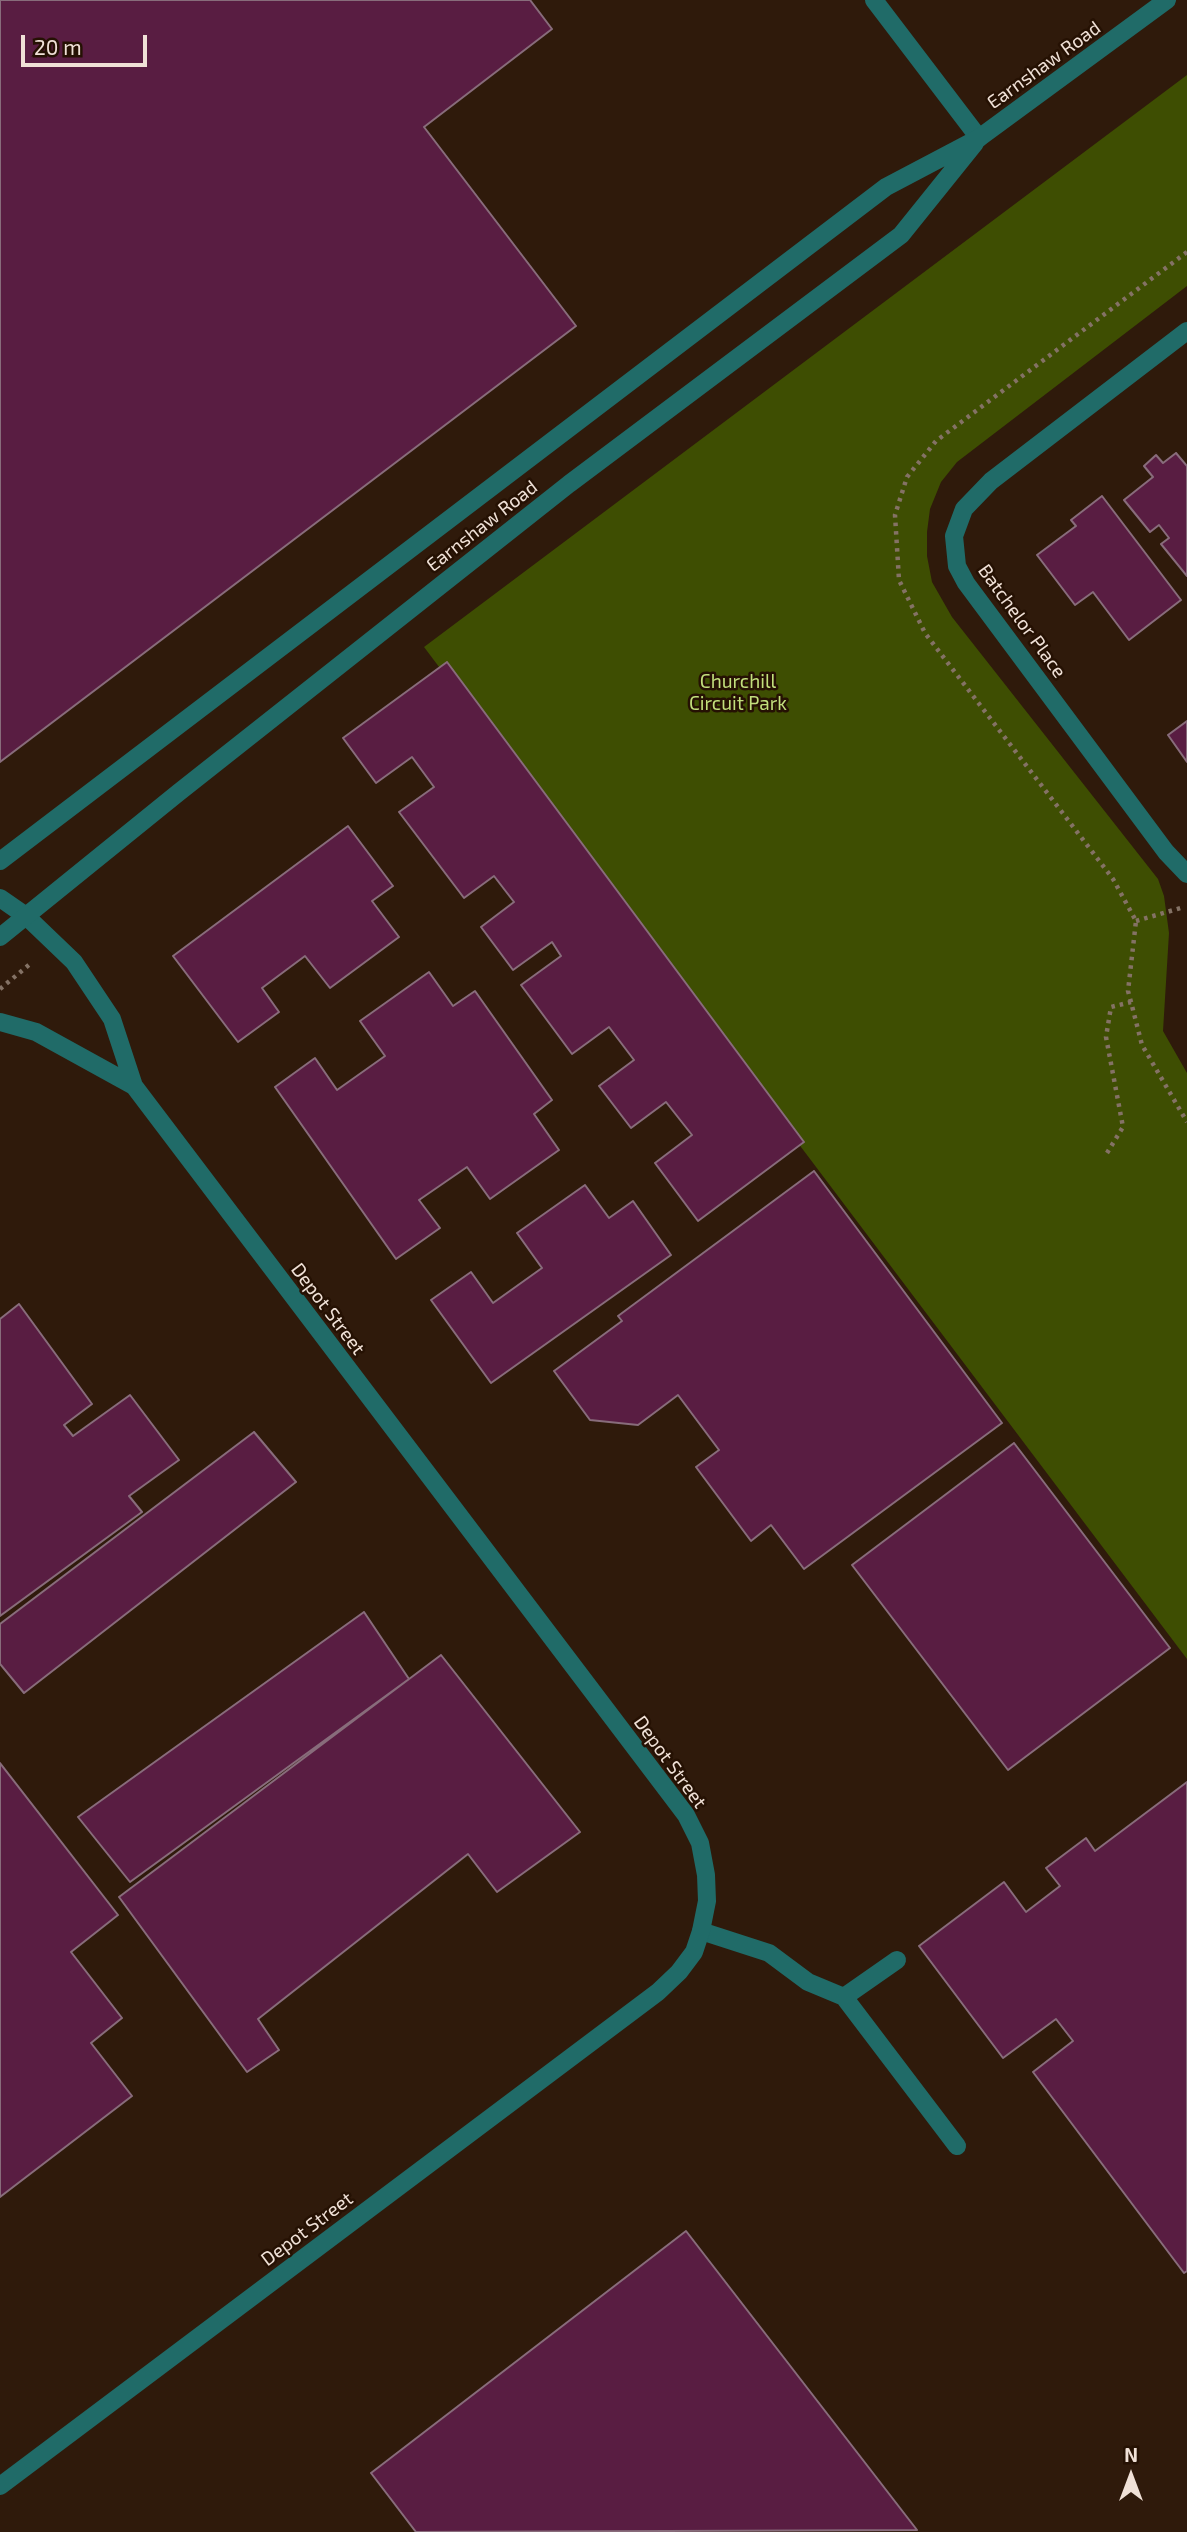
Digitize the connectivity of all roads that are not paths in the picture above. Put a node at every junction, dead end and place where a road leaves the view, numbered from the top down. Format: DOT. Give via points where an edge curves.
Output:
graph roads {
  1 [pos="874,0"];
  2 [pos="1167,0"];
  3 [pos="979,138"];
  4 [pos="1187,331"];
  5 [pos="0,861"];
  6 [pos="1187,874"];
  7 [pos="0,898"];
  8 [pos="26,916"];
  9 [pos="0,937"];
  10 [pos="0,1022"];
  11 [pos="134,1086"];
  12 [pos="701,1931"];
  13 [pos="897,1960"];
  14 [pos="844,1997"];
  15 [pos="957,2146"];
  16 [pos="0,2486"];
  1 -- 3 [label="street"];
  2 -- 3 [label="street, Earnshaw Road"];
  3 -- 5 [label="street, Earnshaw Road" via="886,187"];
  3 -- 8 [label="street, Earnshaw Road" via="901,235 569,484"];
  4 -- 6 [label="street, Batchelor Place" via="991,481 964,509 954,536 957,566 966,583"];
  7 -- 8 [label="street, Depot Street"];
  8 -- 9 [label="street, Earnshaw Road"];
  8 -- 11 [label="street, Depot Street" via="74,962 112,1019"];
  10 -- 11 [label="street, Depot Street" via="36,1032"];
  11 -- 12 [label="street, Depot Street" via="686,1815 700,1843 706,1875"];
  12 -- 14 [label="street" via="769,1953 808,1982"];
  12 -- 16 [label="street, Depot Street" via="694,1952 658,1992"];
  13 -- 14 [label="street"];
  14 -- 15 [label="street"];
}
